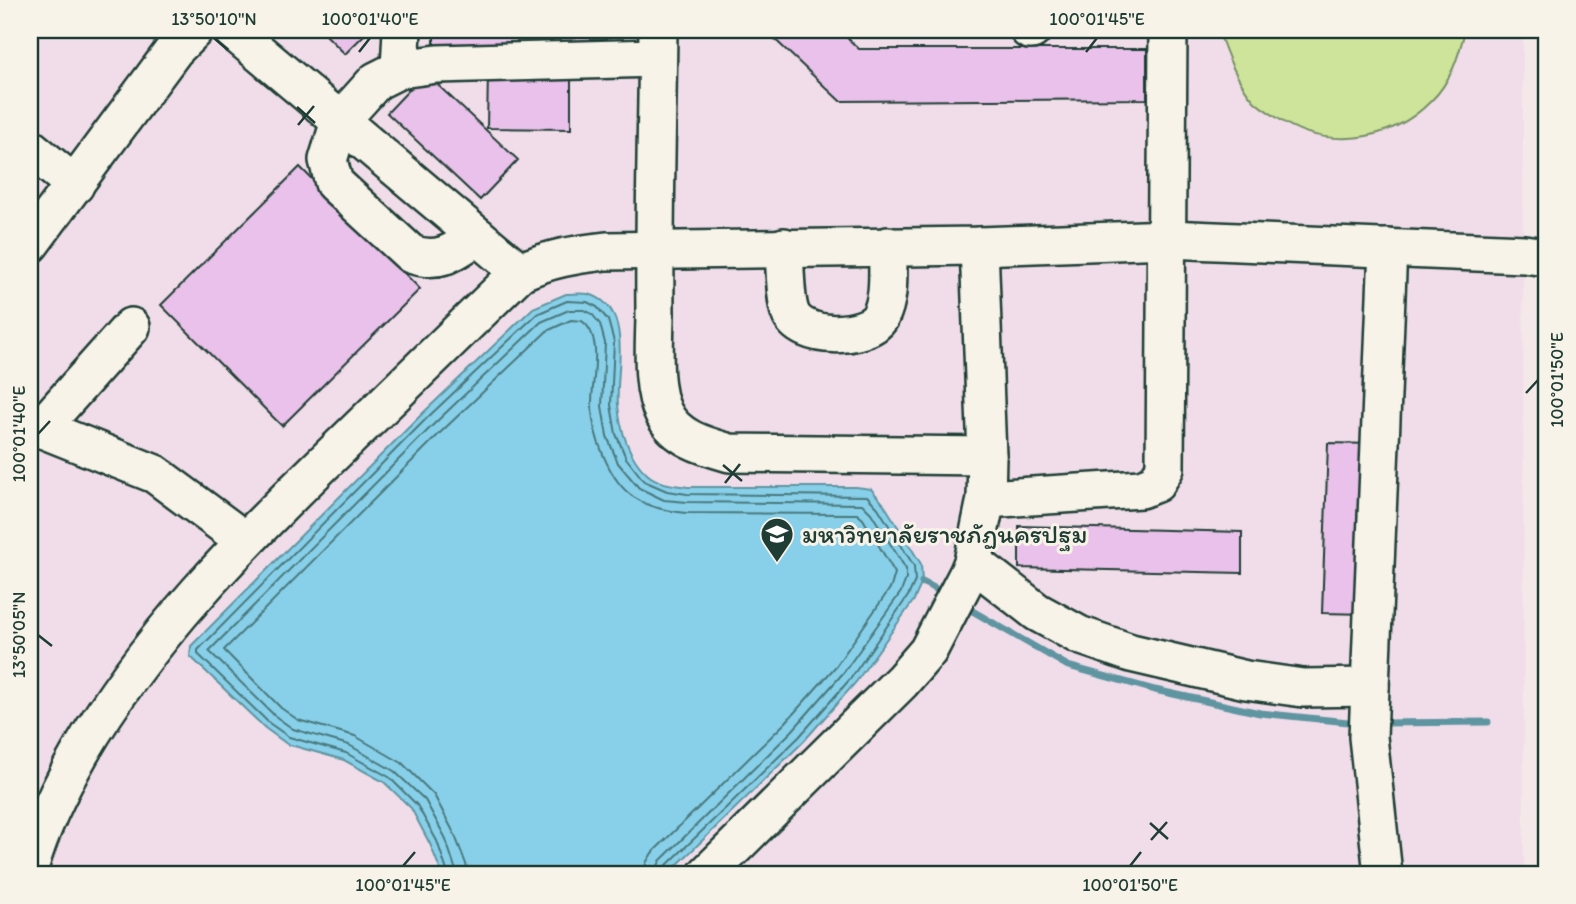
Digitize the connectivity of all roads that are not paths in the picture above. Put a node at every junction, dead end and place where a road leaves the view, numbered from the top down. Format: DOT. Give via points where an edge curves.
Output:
graph roads {
  1 [pos="232,30"];
  2 [pos="402,30"];
  3 [pos="1168,30"];
  4 [pos="173,37"];
  5 [pos="657,44"];
  6 [pos="400,69"];
  7 [pos="340,121"];
  8 [pos="30,148"];
  9 [pos="75,185"];
  10 [pos="477,236"];
  11 [pos="1168,239"];
  12 [pos="30,244"];
  13 [pos="979,246"];
  14 [pos="784,247"];
  15 [pos="888,247"];
  16 [pos="1388,248"];
  17 [pos="654,251"];
  18 [pos="1546,257"];
  19 [pos="520,272"];
  20 [pos="131,327"];
  21 [pos="35,426"];
  22 [pos="987,456"];
  23 [pos="986,499"];
  24 [pos="244,540"];
  25 [pos="970,568"];
  26 [pos="1370,693"];
  27 [pos="30,864"];
  28 [pos="707,874"];
  29 [pos="1383,874"];
  1 -- 7 [label="lane"];
  2 -- 6 [label="lane"];
  3 -- 11 [label="lane"];
  4 -- 9 [label="lane"];
  5 -- 6 [label="lane"];
  5 -- 17 [label="lane"];
  6 -- 7 [label="lane" via="376,81"];
  7 -- 10 [label="lane"];
  7 -- 10 [label="lane" via="328,160 334,183 411,254 426,260 438,258"];
  8 -- 9 [label="lane"];
  9 -- 12 [label="lane"];
  10 -- 19 [label="lane"];
  11 -- 13 [label="lane"];
  11 -- 16 [label="lane"];
  11 -- 23 [label="lane" via="1165,468 1156,483 1141,489"];
  13 -- 15 [label="lane"];
  13 -- 22 [label="lane"];
  14 -- 15 [label="lane"];
  14 -- 15 [label="lane" via="790,312 798,325 817,334 867,330 879,318 887,295"];
  14 -- 17 [label="lane"];
  16 -- 18 [label="lane"];
  16 -- 26 [label="lane"];
  17 -- 19 [label="lane" via="561,256"];
  17 -- 22 [label="lane" via="656,383 663,413 677,431 699,444 730,453"];
  19 -- 24 [label="lane"];
  20 -- 21 [label="lane"];
  21 -- 24 [label="lane" via="155,474"];
  22 -- 23 [label="lane"];
  23 -- 25 [label="lane"];
  24 -- 27 [label="lane" via="186,604 91,735 61,788"];
  25 -- 26 [label="lane" via="1079,635 1131,653 1246,680"];
  25 -- 28 [label="lane" via="928,651"];
  26 -- 29 [label="lane" via="1368,737"];
}
